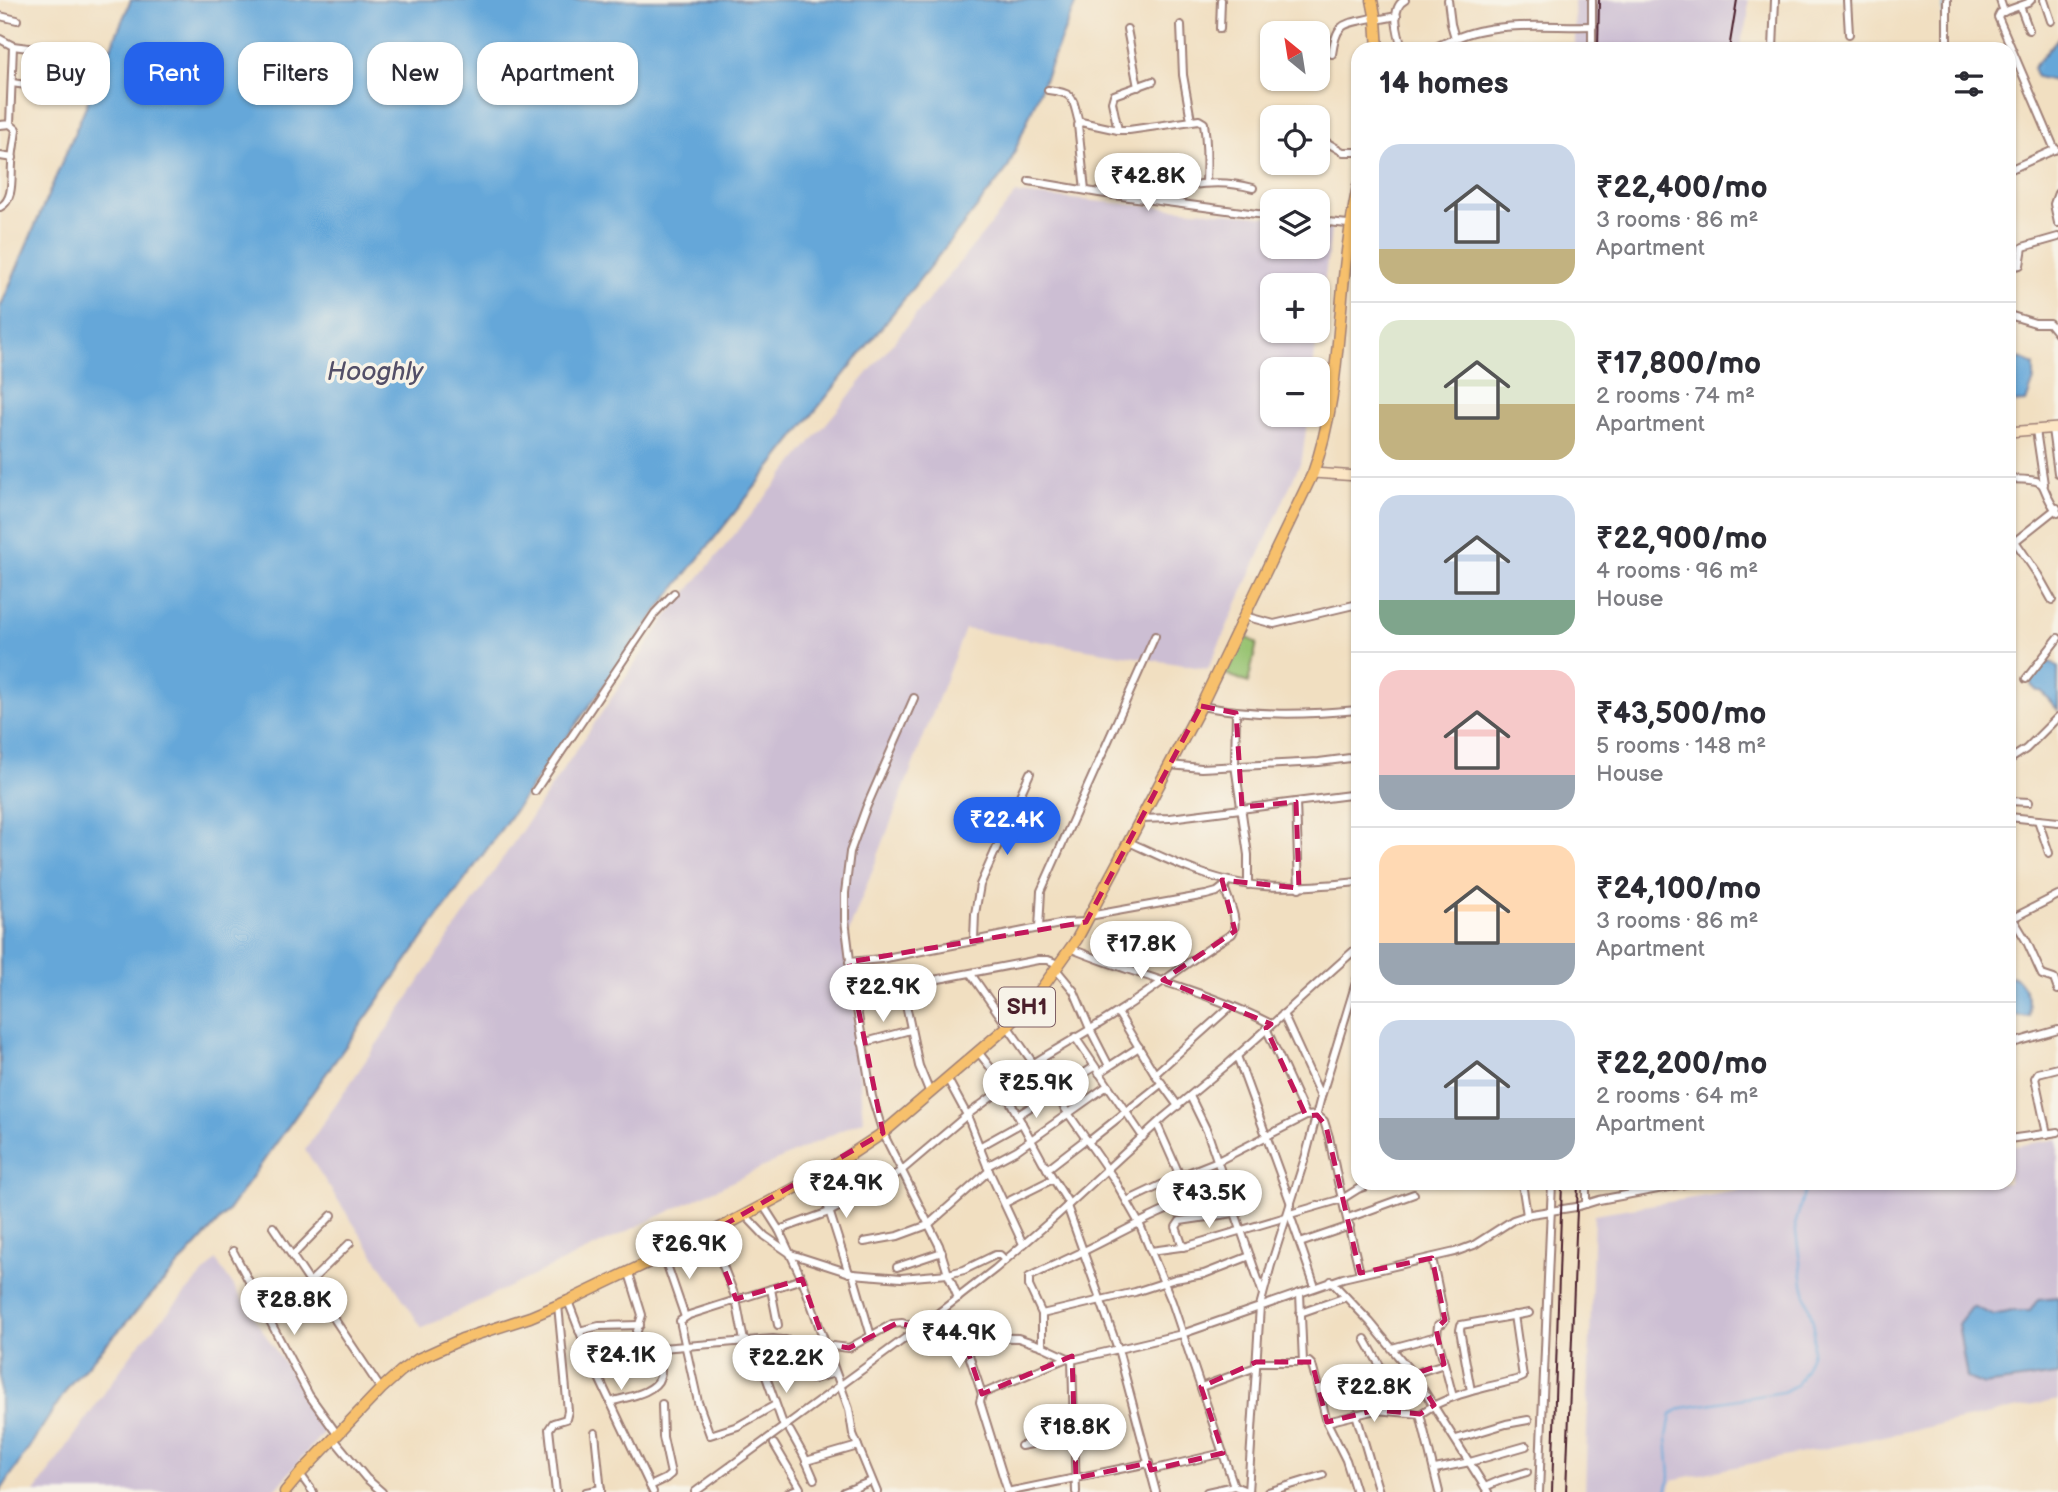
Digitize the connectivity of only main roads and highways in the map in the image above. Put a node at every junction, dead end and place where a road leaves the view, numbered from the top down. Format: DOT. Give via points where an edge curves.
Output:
graph roads {
  1 [pos="1372,0"];
  2 [pos="1378,42"];
  3 [pos="1351,254"];
  4 [pos="2055,428"];
  5 [pos="2016,431"];
  6 [pos="1314,473"];
  7 [pos="1351,476"];
  8 [pos="285,1492"];
  1 -- 2 [label="main road"];
  3 -- 6 [label="main road, SH1" via="1331,412"];
  4 -- 5 [label="main road"];
  6 -- 7 [label="main road"];
  6 -- 8 [label="main road, SH1" via="1201,706 1072,949 1007,1027 883,1133 818,1176 629,1273 438,1349 401,1371"];
}
